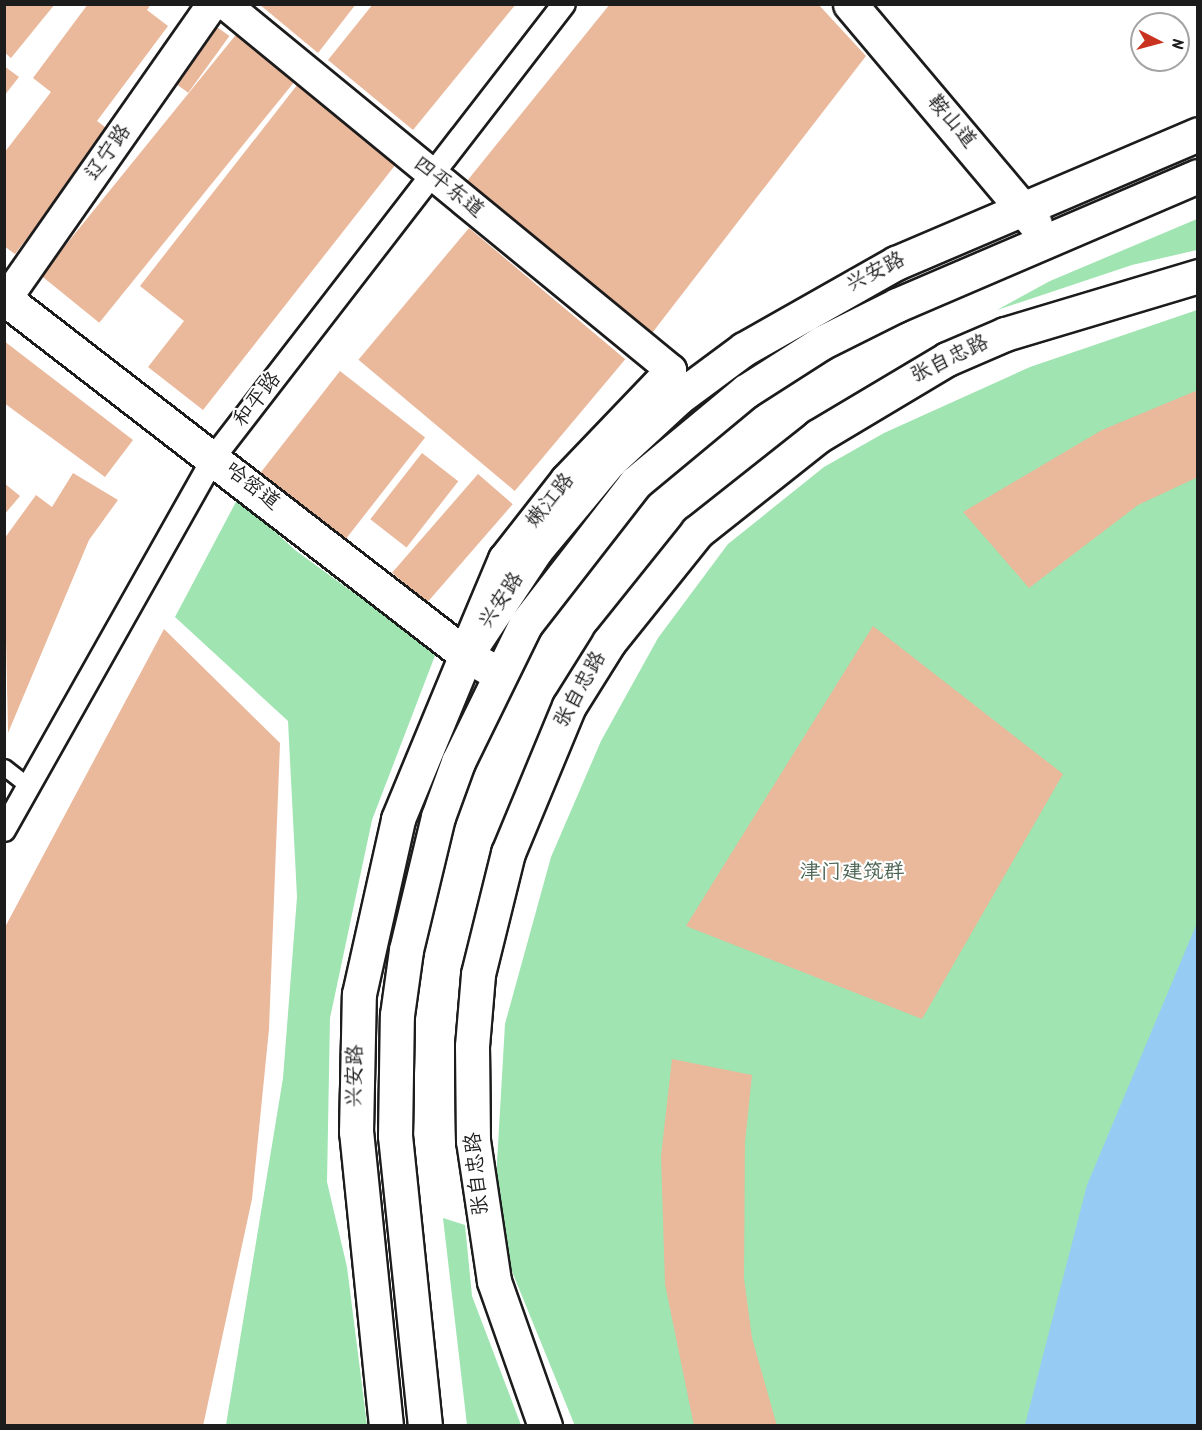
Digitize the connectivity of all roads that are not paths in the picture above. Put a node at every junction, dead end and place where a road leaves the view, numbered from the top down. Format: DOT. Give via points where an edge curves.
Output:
graph roads {
  1 [pos="213,4"];
  2 [pos="225,4"];
  3 [pos="564,4"];
  4 [pos="850,4"];
  5 [pos="1197,134"];
  6 [pos="432,175"];
  7 [pos="1197,176"];
  8 [pos="1024,206"];
  9 [pos="1047,243"];
  10 [pos="1197,276"];
  11 [pos="5,300"];
  12 [pos="671,370"];
  13 [pos="214,457"];
  14 [pos="466,655"];
  15 [pos="499,674"];
  16 [pos="4,767"];
  17 [pos="26,784"];
  18 [pos="4,830"];
  19 [pos="395,1129"];
  20 [pos="356,1132"];
  21 [pos="386,1425"];
  22 [pos="425,1425"];
  23 [pos="545,1425"];
  1 -- 11 [label="street, 辽宁路"];
  2 -- 6 [label="street, 四平东道"];
  3 -- 6 [label="street, 和平路"];
  4 -- 8 [label="main road, 鞍山道"];
  5 -- 8 [label="main road, 兴安路"];
  6 -- 12 [label="street, 四平东道"];
  6 -- 13 [label="street, 和平路"];
  7 -- 9 [label="main road, 兴安路"];
  8 -- 9 [label="main road, 鞍山道"];
  8 -- 14 [label="main road, 兴安路" via="841,290 752,344 678,398 571,506"];
  9 -- 15 [label="main road, 兴安路" via="821,343 693,432 635,483 569,563 525,625"];
  10 -- 23 [label="main road, 张自忠路" via="1005,334 927,370 818,436 697,532 609,642 569,706 508,853 478,974 472,1046 473,1141 494,1281"];
  11 -- 13 [label="main road, 哈密道"];
  12 -- 14 [label="street, 嫩江路" via="574,472 504,559 483,602"];
  13 -- 14 [label="main road, 哈密道"];
  13 -- 17 [label="street, 和平路"];
  14 -- 15 [label="main road, 哈密道"];
  14 -- 20 [label="main road, 兴安路" via="398,819 363,961"];
  15 -- 19 [label="main road, 兴安路" via="458,762 420,879 397,1015"];
  16 -- 17 [label="lane"];
  17 -- 18 [label="street, 和平路"];
  19 -- 20 [label="main road"];
  19 -- 22 [label="main road, 兴安路"];
  20 -- 21 [label="main road, 兴安路"];
}
